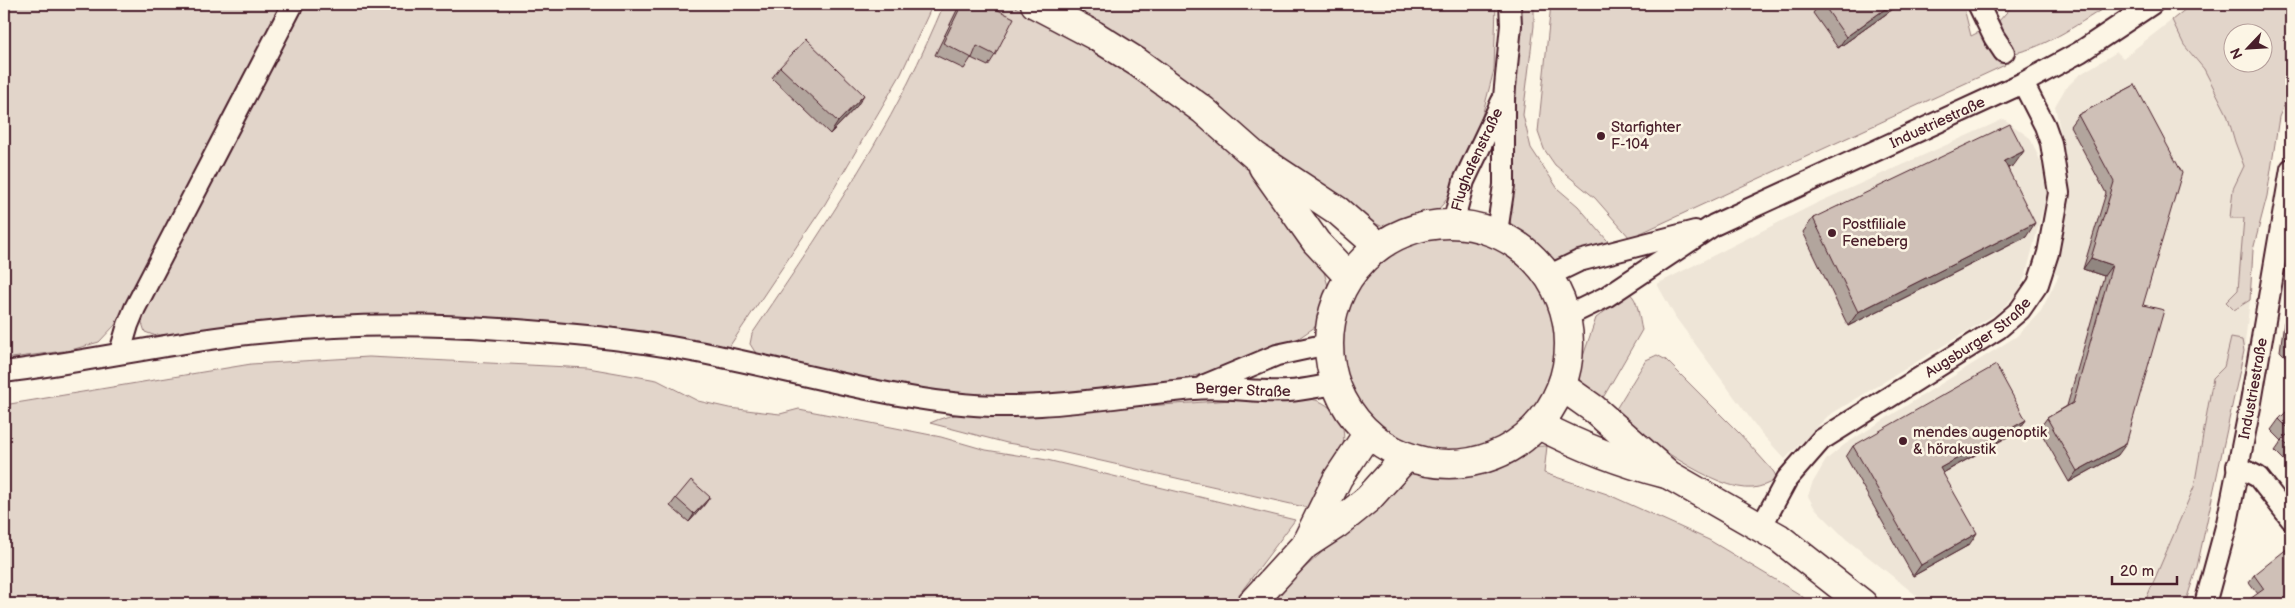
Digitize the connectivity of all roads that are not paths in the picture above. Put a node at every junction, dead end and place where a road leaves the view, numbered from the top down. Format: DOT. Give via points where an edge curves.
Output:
graph roads {
  1 [pos="293,4"];
  2 [pos="1035,4"];
  3 [pos="1510,4"];
  4 [pos="1978,4"];
  5 [pos="2152,4"];
  6 [pos="2004,52"];
  7 [pos="2023,82"];
  8 [pos="1504,97"];
  9 [pos="1255,156"];
  10 [pos="2291,169"];
  11 [pos="1454,223"];
  12 [pos="1714,225"];
  13 [pos="2286,229"];
  14 [pos="1496,232"];
  15 [pos="1378,246"];
  16 [pos="1348,276"];
  17 [pos="1548,276"];
  18 [pos="1567,316"];
  19 [pos="1328,344"];
  20 [pos="120,352"];
  21 [pos="4,372"];
  22 [pos="1335,384"];
  23 [pos="1563,387"];
  24 [pos="1198,388"];
  25 [pos="1539,424"];
  26 [pos="1368,433"];
  27 [pos="1406,457"];
  28 [pos="2238,466"];
  29 [pos="1670,475"];
  30 [pos="2291,519"];
  31 [pos="1761,527"];
  32 [pos="1305,545"];
  33 [pos="1251,604"];
  34 [pos="1863,604"];
  35 [pos="2205,604"];
  1 -- 20 [label="street" via="135,308"];
  2 -- 9 [label="street" via="1137,62 1203,110"];
  3 -- 8 [label="street, Flughafenstraße"];
  4 -- 6 [label="street"];
  5 -- 7 [label="street, Industriestraße" via="2080,52"];
  7 -- 12 [label="street, Industriestraße"];
  7 -- 31 [label="street, Augsburger Straße" via="2051,143 2059,193 2048,254 2038,284 2020,310 1999,328 1821,440 1787,479"];
  8 -- 11 [label="street, Flughafenstraße" via="1464,181"];
  8 -- 14 [label="street, Flughafenstraße" via="1504,185"];
  9 -- 15 [label="street" via="1338,211"];
  9 -- 16 [label="street" via="1316,242"];
  10 -- 13 [label="street, Industriestraße"];
  11 -- 14 [label="street"];
  11 -- 15 [label="street" via="1405,231"];
  12 -- 17 [label="street, Industriestraße" via="1579,261"];
  12 -- 18 [label="street, Industriestraße" via="1606,297"];
  13 -- 28 [label="street, Industriestraße"];
  14 -- 17 [label="street" via="1532,257"];
  15 -- 16 [label="street"];
  16 -- 19 [label="street" via="1331,316"];
  17 -- 18 [label="street"];
  18 -- 23 [label="street" via="1568,357"];
  19 -- 22 [label="street"];
  19 -- 24 [label="street, Berger Straße" via="1277,355"];
  20 -- 21 [label="street"];
  20 -- 24 [label="street" via="285,330 460,326 636,341 885,393 954,404 1023,407"];
  22 -- 24 [label="street, Berger Straße" via="1288,391"];
  22 -- 26 [label="street" via="1348,410"];
  23 -- 25 [label="street"];
  23 -- 29 [label="street" via="1594,409"];
  25 -- 27 [label="street" via="1508,449 1486,459 1454,464"];
  25 -- 29 [label="street" via="1624,464"];
  26 -- 27 [label="street"];
  26 -- 32 [label="street" via="1338,478"];
  27 -- 32 [label="street" via="1368,500"];
  28 -- 30 [label="street" via="2258,477"];
  28 -- 35 [label="street, Industriestraße"];
  29 -- 31 [label="street"];
  31 -- 34 [label="street"];
  32 -- 33 [label="street"];
}
